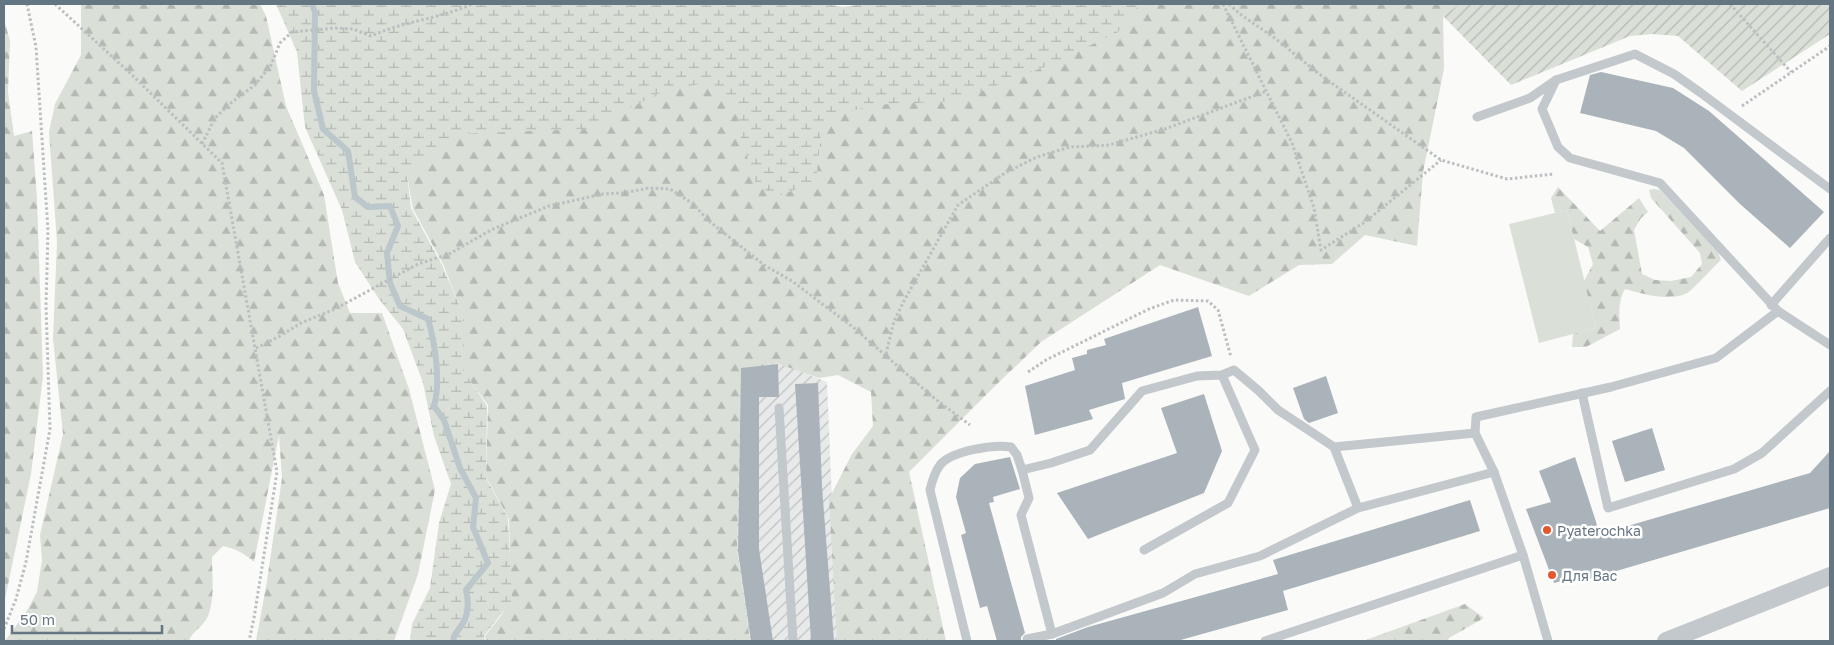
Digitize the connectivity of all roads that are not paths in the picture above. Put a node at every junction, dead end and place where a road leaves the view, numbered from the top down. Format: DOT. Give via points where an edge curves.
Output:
graph roads {
  1 [pos="1556,80"];
  2 [pos="1476,117"];
  3 [pos="1830,189"];
  4 [pos="1830,238"];
  5 [pos="1775,308"];
  6 [pos="1830,345"];
  7 [pos="1222,375"];
  8 [pos="1830,390"];
  9 [pos="1582,394"];
  10 [pos="779,408"];
  11 [pos="1475,433"];
  12 [pos="1334,447"];
  13 [pos="1022,470"];
  14 [pos="1494,472"];
  15 [pos="1358,508"];
  16 [pos="1144,550"];
  17 [pos="1523,556"];
  18 [pos="1830,576"];
  19 [pos="1052,634"];
  20 [pos="1027,639"];
  21 [pos="793,641"];
  22 [pos="967,641"];
  23 [pos="1265,641"];
  24 [pos="1548,641"];
  25 [pos="1666,641"];
  1 -- 2 [label="lane" via="1530,98"];
  1 -- 3 [label="lane" via="1635,54 1674,74"];
  1 -- 5 [label="lane" via="1542,109 1558,147 1570,158 1660,184"];
  4 -- 5 [label="lane"];
  5 -- 6 [label="lane"];
  5 -- 9 [label="lane" via="1716,358"];
  7 -- 12 [label="lane" via="1234,370 1278,410"];
  7 -- 13 [label="lane" via="1197,376 1142,391 1090,450"];
  7 -- 16 [label="lane" via="1255,450 1228,503"];
  8 -- 9 [label="lane" via="1762,452 1734,469 1608,508"];
  9 -- 11 [label="lane" via="1476,417"];
  10 -- 21 [label="lane"];
  11 -- 12 [label="lane"];
  11 -- 14 [label="lane"];
  12 -- 15 [label="lane"];
  13 -- 19 [label="lane" via="1029,498 1021,516"];
  13 -- 22 [label="lane" via="1011,446 1001,445 960,453 941,464 932,480 930,490"];
  14 -- 15 [label="lane"];
  14 -- 17 [label="lane"];
  15 -- 19 [label="lane" via="1260,556 1195,574 1162,593"];
  17 -- 23 [label="lane"];
  17 -- 24 [label="lane"];
  18 -- 25 [label="street"];
  19 -- 20 [label="lane"];
}
